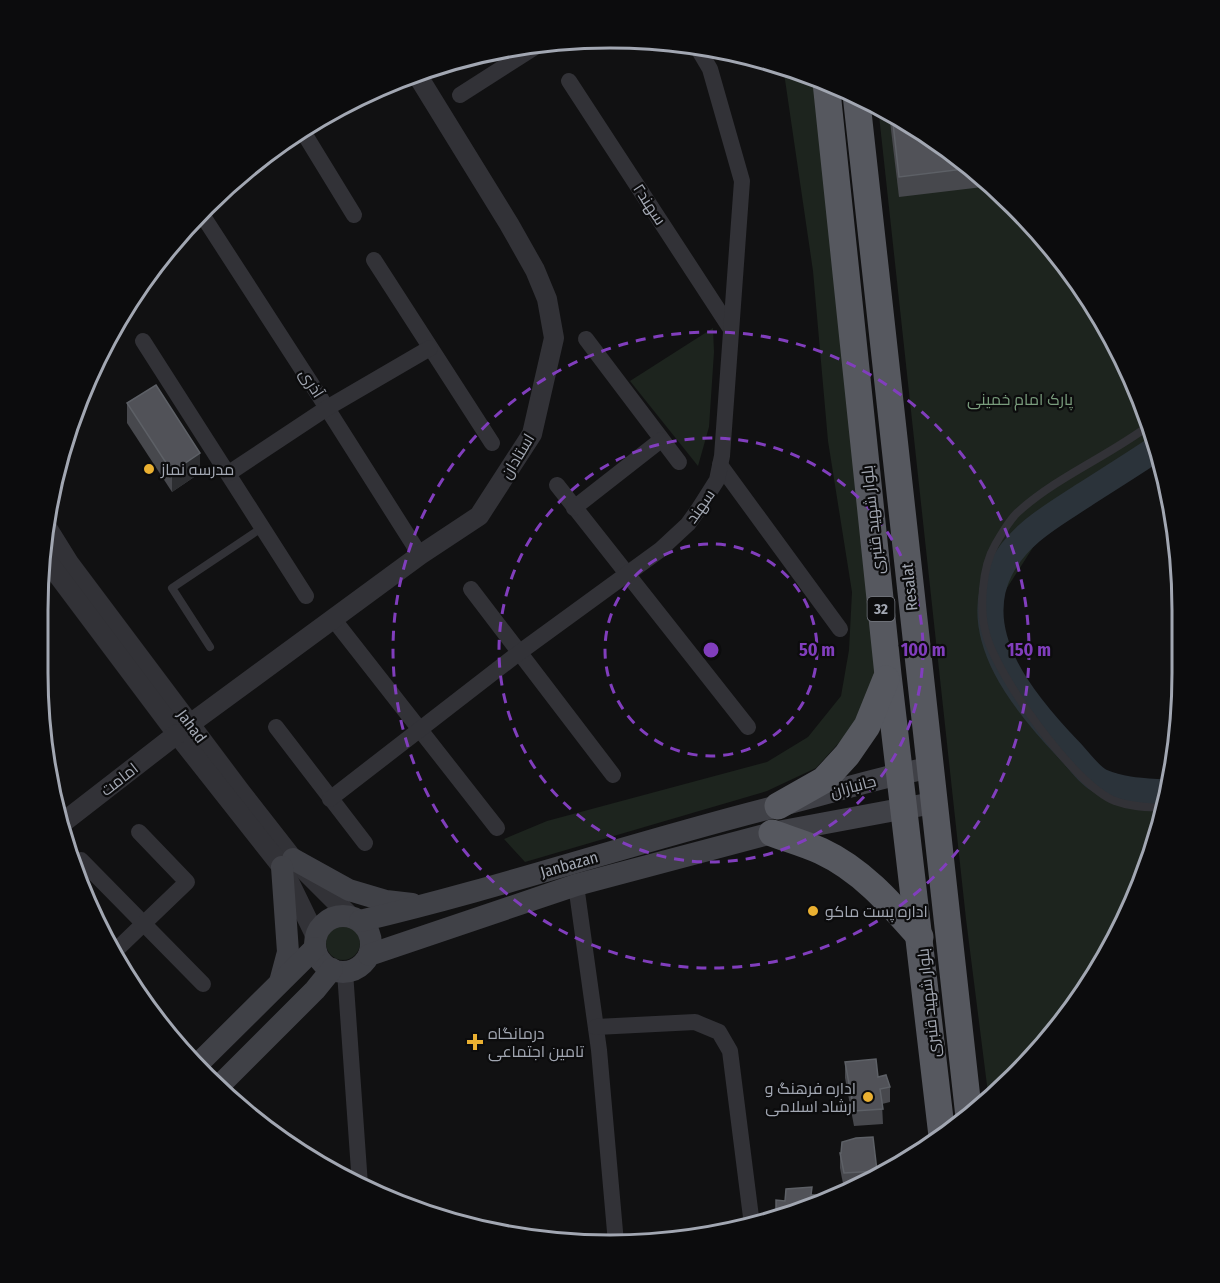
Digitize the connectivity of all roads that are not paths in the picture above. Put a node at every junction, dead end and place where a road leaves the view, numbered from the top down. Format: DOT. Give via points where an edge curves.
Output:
graph roads {
  1 [pos="522,55"];
  2 [pos="702,56"];
  3 [pos="421,81"];
  4 [pos="569,81"];
  5 [pos="827,92"];
  6 [pos="460,95"];
  7 [pos="857,105"];
  8 [pos="307,137"];
  9 [pos="861,139"];
  10 [pos="832,142"];
  11 [pos="354,215"];
  12 [pos="206,220"];
  13 [pos="374,260"];
  14 [pos="730,328"];
  15 [pos="586,339"];
  16 [pos="143,340"];
  17 [pos="430,348"];
  18 [pos="327,408"];
  19 [pos="1142,430"];
  20 [pos="661,440"];
  21 [pos="492,443"];
  22 [pos="679,462"];
  23 [pos="720,465"];
  24 [pos="229,473"];
  25 [pos="557,485"];
  26 [pos="574,508"];
  27 [pos="262,527"];
  28 [pos="53,537"];
  29 [pos="420,555"];
  30 [pos="50,564"];
  31 [pos="626,574"];
  32 [pos="471,588"];
  33 [pos="306,596"];
  34 [pos="334,620"];
  35 [pos="840,629"];
  36 [pos="210,647"];
  37 [pos="520,652"];
  38 [pos="888,675"];
  39 [pos="276,727"];
  40 [pos="748,727"];
  41 [pos="184,729"];
  42 [pos="419,729"];
  43 [pos="929,768"];
  44 [pos="900,773"];
  45 [pos="614,775"];
  46 [pos="330,799"];
  47 [pos="933,803"];
  48 [pos="778,806"];
  49 [pos="1155,807"];
  50 [pos="905,808"];
  51 [pos="744,813"];
  52 [pos="67,819"];
  53 [pos="497,828"];
  54 [pos="139,832"];
  55 [pos="760,836"];
  56 [pos="364,843"];
  57 [pos="81,860"];
  58 [pos="288,863"];
  59 [pos="576,885"];
  60 [pos="428,905"];
  61 [pos="355,919"];
  62 [pos="143,924"];
  63 [pos="920,936"];
  64 [pos="316,942"];
  65 [pos="119,947"];
  66 [pos="369,955"];
  67 [pos="339,971"];
  68 [pos="280,982"];
  69 [pos="203,984"];
  70 [pos="596,1027"];
  71 [pos="202,1060"];
  72 [pos="224,1081"];
  73 [pos="968,1106"];
  74 [pos="941,1127"];
  75 [pos="359,1176"];
  76 [pos="751,1217"];
  77 [pos="615,1235"];
  1 -- 6 [label="street"];
  2 -- 14 [label="street, سهند" via="710,69 742,181"];
  3 -- 29 [label="street, استادان" via="535,270 547,299 554,338 532,434 479,516"];
  4 -- 14 [label="street, سهند۲"];
  5 -- 10 [label="highway, بلوار شهید قنبری / 32"];
  7 -- 9 [label="highway, Resalat / 32"];
  8 -- 11 [label="street"];
  9 -- 10 [label="highway"];
  9 -- 43 [label="highway, Resalat / 32"];
  10 -- 38 [label="highway, بلوار شهید قنبری / 32"];
  12 -- 18 [label="street, آذری"];
  13 -- 17 [label="street"];
  14 -- 23 [label="street, سهند"];
  15 -- 20 [label="street"];
  16 -- 24 [label="street"];
  17 -- 18 [label="street"];
  17 -- 21 [label="street"];
  18 -- 24 [label="street"];
  18 -- 29 [label="street, آذری"];
  19 -- 49 [label="lane" via="1017,513 993,548 981,591 986,634 995,657 1027,711 1056,749 1090,784 1114,800"];
  20 -- 22 [label="street"];
  20 -- 26 [label="street"];
  23 -- 31 [label="street, سهند" via="717,480 688,525"];
  23 -- 35 [label="street"];
  24 -- 27 [label="street"];
  25 -- 26 [label="street"];
  26 -- 31 [label="street"];
  27 -- 33 [label="street"];
  27 -- 36 [label="lane" via="171,588"];
  28 -- 41 [label="street, Jahad"];
  29 -- 34 [label="street, استادان"];
  30 -- 41 [label="street, Jahad"];
  31 -- 37 [label="street, سهند"];
  31 -- 40 [label="street"];
  32 -- 37 [label="street"];
  34 -- 41 [label="street, استادان"];
  34 -- 42 [label="street"];
  37 -- 42 [label="street, سهند"];
  37 -- 45 [label="street"];
  38 -- 44 [label="highway, بلوار شهید قنبری / 32"];
  38 -- 48 [label="highway" via="867,726 847,755 824,780"];
  39 -- 46 [label="street"];
  41 -- 52 [label="street, امامت"];
  41 -- 58 [label="street, Jahad"];
  42 -- 46 [label="street, سهند"];
  42 -- 53 [label="street"];
  43 -- 44 [label="main road, جانبازان"];
  43 -- 47 [label="highway, Resalat / 32"];
  44 -- 48 [label="main road, جانبازان"];
  44 -- 50 [label="highway, بلوار شهید قنبری / 32"];
  46 -- 56 [label="street"];
  47 -- 50 [label="main road, Janbazan"];
  47 -- 73 [label="highway, Resalat / 32"];
  48 -- 51 [label="main road, Janbazan"];
  50 -- 55 [label="main road, Janbazan"];
  50 -- 63 [label="highway, بلوار شهید قنبری / 32"];
  51 -- 55 [label="main road"];
  51 -- 60 [label="main road, Janbazan"];
  54 -- 62 [label="street" via="187,882"];
  55 -- 59 [label="main road, Janbazan"];
  55 -- 63 [label="highway" via="822,851 886,897"];
  57 -- 62 [label="street"];
  58 -- 60 [label="main road" via="349,890 386,901"];
  58 -- 61 [label="street, Jahad"];
  58 -- 64 [label="street, Jahad"];
  58 -- 68 [label="main road" via="288,952"];
  59 -- 66 [label="main road, Janbazan"];
  59 -- 70 [label="street"];
  60 -- 61 [label="main road, Janbazan"];
  61 -- 64 [label="main road" via="329,920 323,924"];
  61 -- 66 [label="main road" via="369,933"];
  62 -- 65 [label="street"];
  62 -- 69 [label="street"];
  63 -- 74 [label="highway, بلوار شهید قنبری / 32"];
  64 -- 67 [label="main road" via="318,957"];
  64 -- 68 [label="main road"];
  66 -- 67 [label="main road" via="355,969"];
  67 -- 72 [label="main road"];
  67 -- 75 [label="street"];
  68 -- 71 [label="main road"];
  70 -- 76 [label="street" via="695,1022 719,1032 730,1051"];
  70 -- 77 [label="street"];
}
